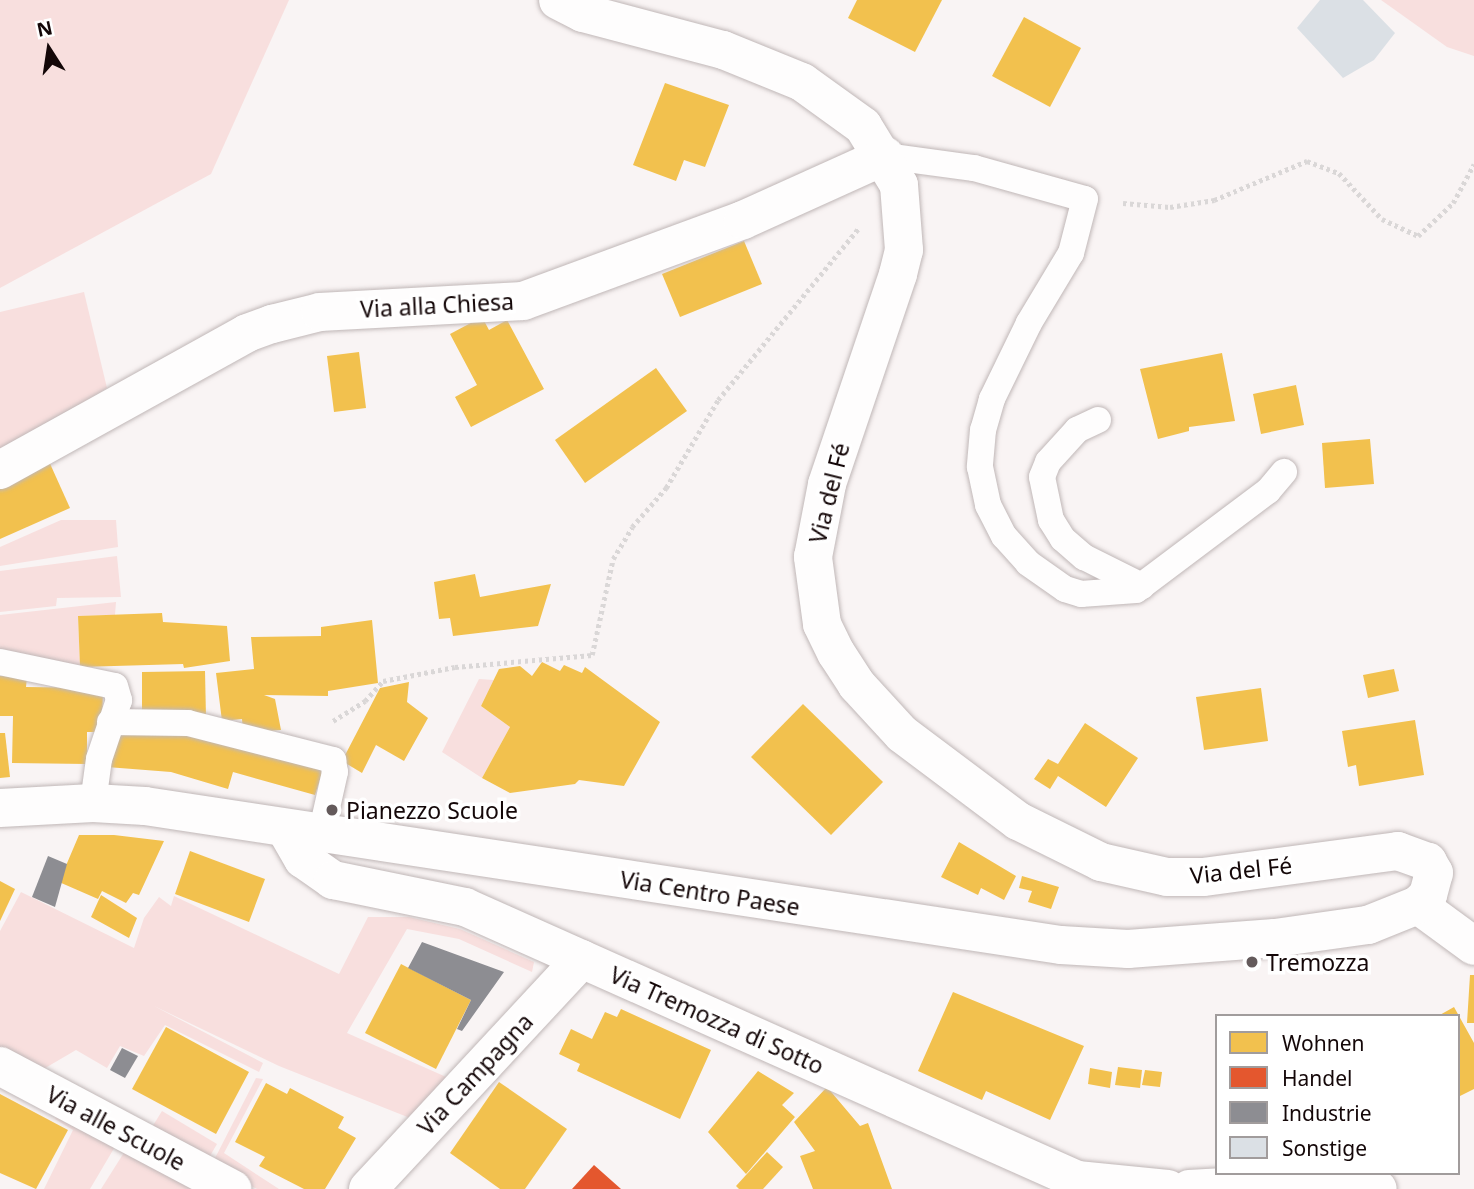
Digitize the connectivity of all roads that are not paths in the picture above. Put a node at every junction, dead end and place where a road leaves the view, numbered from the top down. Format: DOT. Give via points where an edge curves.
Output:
graph roads {
  1 [pos="558,0"];
  2 [pos="885,156"];
  3 [pos="1098,419"];
  4 [pos="0,470"];
  5 [pos="1284,472"];
  6 [pos="1142,586"];
  7 [pos="0,662"];
  8 [pos="110,722"];
  9 [pos="93,803"];
  10 [pos="0,808"];
  11 [pos="303,831"];
  12 [pos="1418,905"];
  13 [pos="1474,946"];
  14 [pos="582,959"];
  15 [pos="0,1066"];
  16 [pos="232,1189"];
  17 [pos="368,1189"];
  18 [pos="1168,1189"];
  19 [pos="1189,1189"];
  20 [pos="1378,1189"];
  1 -- 2 [label="street, Via del Fé" via="607,21 723,50 802,82 863,127"];
  2 -- 4 [label="street, Via alla Chiesa" via="743,220 523,301 320,312 272,324 223,346"];
  2 -- 6 [label="lane" via="974,168 1085,199 1071,253 1029,323 992,400 983,430 980,467 988,505 1004,536 1028,563 1065,589 1081,594 1110,595"];
  2 -- 12 [label="street, Via del Fé" via="899,185 904,250 827,484 813,557 822,624 857,685 902,734 965,785 1018,821 1101,862 1167,877 1202,877 1398,851 1427,862 1434,873 1433,884"];
  3 -- 6 [label="lane" via="1077,430 1048,462 1042,477 1051,520 1063,539 1084,557"];
  5 -- 6 [label="lane" via="1268,491"];
  7 -- 8 [label="lane" via="115,686 120,700"];
  8 -- 9 [label="lane"];
  8 -- 11 [label="lane" via="188,723 281,743 333,760 335,772"];
  9 -- 10 [label="street, Via Centro Paese"];
  9 -- 11 [label="street, Via Centro Paese"];
  11 -- 12 [label="street, Via Centro Paese" via="1061,945 1128,949 1275,938 1368,925"];
  11 -- 14 [label="street, Via Tremozza di Sotto" via="303,859 334,880 465,907"];
  12 -- 13 [label="street"];
  14 -- 17 [label="street, Via Campagna"];
  14 -- 18 [label="street, Via Tremozza di Sotto" via="1077,1180"];
  15 -- 16 [label="street, Via alle Scuole"];
  19 -- 20 [label="street" via="1313,1182"];
}
